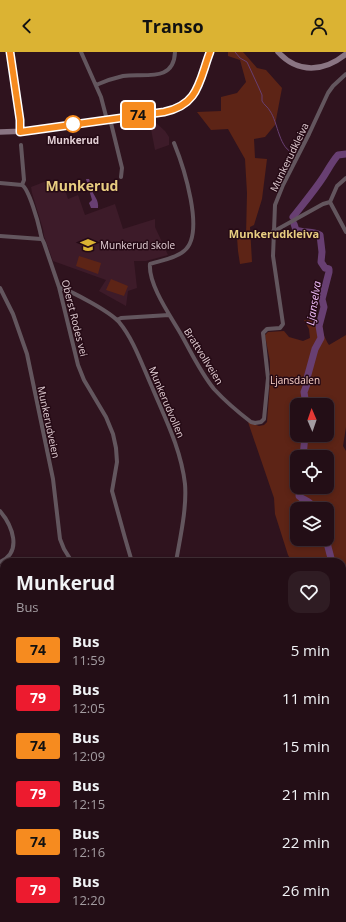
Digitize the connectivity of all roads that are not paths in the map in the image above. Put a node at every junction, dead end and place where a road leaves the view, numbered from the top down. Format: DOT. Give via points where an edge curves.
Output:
graph roads {
  1 [pos="10,52"];
  2 [pos="81,52"];
  3 [pos="175,52"];
  4 [pos="210,52"];
  5 [pos="278,52"];
  6 [pos="346,54"];
  7 [pos="346,74"];
  8 [pos="96,85"];
  9 [pos="109,120"];
  10 [pos="0,132"];
  11 [pos="20,132"];
  12 [pos="174,143"];
  13 [pos="21,145"];
  14 [pos="121,177"];
  15 [pos="346,178"];
  16 [pos="0,183"];
  17 [pos="22,185"];
  18 [pos="330,202"];
  19 [pos="273,231"];
  20 [pos="346,232"];
  21 [pos="0,236"];
  22 [pos="41,239"];
  23 [pos="0,288"];
  24 [pos="59,288"];
  25 [pos="169,315"];
  26 [pos="117,320"];
  27 [pos="280,328"];
  28 [pos="0,511"];
  29 [pos="6,558"];
  30 [pos="70,558"];
  31 [pos="131,558"];
  32 [pos="177,558"];
  1 -- 11 [label="main road"];
  2 -- 8 [label="street"];
  3 -- 8 [label="street" via="173,64 166,71 123,76"];
  4 -- 9 [label="main road" via="196,91 185,104 169,111"];
  5 -- 6 [label="main road" via="293,64 310,68 332,64"];
  7 -- 19 [label="street, Munkerudkleiva" via="328,93 283,185 275,205"];
  8 -- 9 [label="street"];
  9 -- 11 [label="main road"];
  9 -- 14 [label="street" via="122,168"];
  10 -- 11 [label="main road"];
  12 -- 25 [label="street, Brattvollveien" via="194,222 191,242 184,252 150,264 156,290"];
  13 -- 17 [label="street" via="24,180"];
  15 -- 18 [label="street" via="337,186"];
  16 -- 17 [label="street"];
  17 -- 22 [label="street, Oberst Rodes vei" via="30,198"];
  18 -- 19 [label="street"];
  18 -- 20 [label="street"];
  19 -- 27 [label="street, Munkerudkleiva" via="274,268 283,322"];
  21 -- 22 [label="street"];
  22 -- 24 [label="street, Oberst Rodes vei"];
  23 -- 30 [label="street, Munkerudveien" via="13,314 27,354 53,476 60,539"];
  24 -- 26 [label="street, Munkerudvollen" via="69,291"];
  24 -- 31 [label="street, Oberst Rodes vei" via="74,356 113,434 117,462 112,490"];
  25 -- 26 [label="street"];
  25 -- 27 [label="street, Brattvollveien" via="212,386 236,410 255,423 261,422 264,418 268,378 263,333 267,329"];
  26 -- 32 [label="street, Munkerudvollen" via="140,360 180,457 185,491"];
  28 -- 29 [label="street" via="8,522 14,541 11,553"];
}
